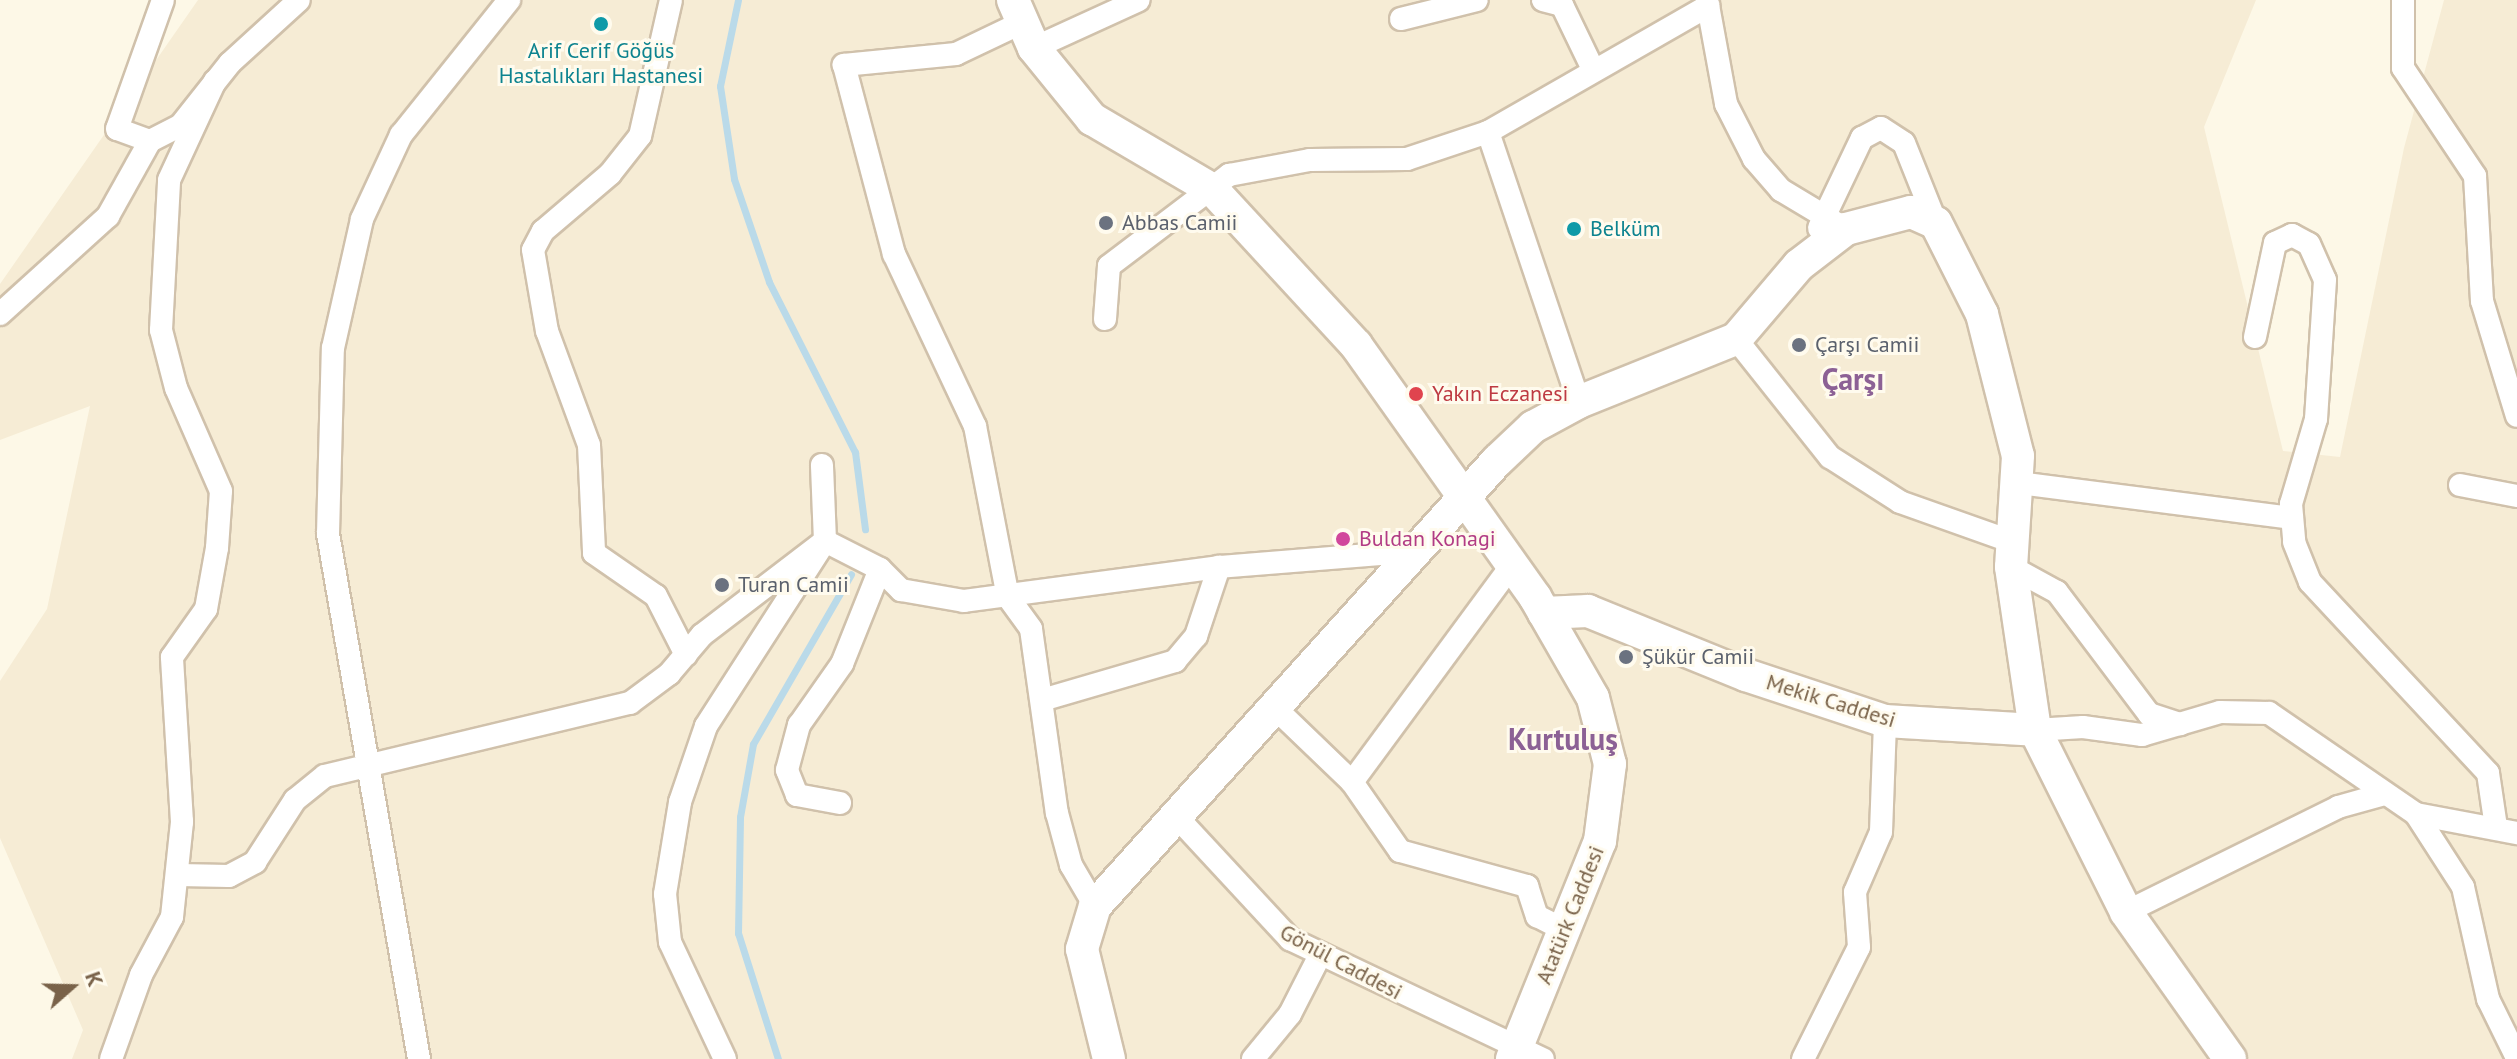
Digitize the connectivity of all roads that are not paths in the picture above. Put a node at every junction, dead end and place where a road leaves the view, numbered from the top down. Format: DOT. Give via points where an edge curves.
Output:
graph roads {
  1 [pos="163,0"];
  2 [pos="299,0"];
  3 [pos="509,0"];
  4 [pos="671,0"];
  5 [pos="1139,0"];
  6 [pos="1477,0"];
  7 [pos="1543,0"];
  8 [pos="2403,0"];
  9 [pos="1707,3"];
  10 [pos="1401,19"];
  11 [pos="1023,23"];
  12 [pos="1593,69"];
  13 [pos="215,81"];
  14 [pos="1488,132"];
  15 [pos="150,141"];
  16 [pos="1213,190"];
  17 [pos="1836,223"];
  18 [pos="1936,223"];
  19 [pos="0,314"];
  20 [pos="1105,319"];
  21 [pos="2255,337"];
  22 [pos="1736,339"];
  23 [pos="1579,402"];
  24 [pos="2517,416"];
  25 [pos="822,465"];
  26 [pos="2019,483"];
  27 [pos="2460,485"];
  28 [pos="2517,496"];
  29 [pos="1470,508"];
  30 [pos="2292,518"];
  31 [pos="825,541"];
  32 [pos="1419,551"];
  33 [pos="2010,554"];
  34 [pos="1512,565"];
  35 [pos="1219,567"];
  36 [pos="880,569"];
  37 [pos="1008,597"];
  38 [pos="1544,613"];
  39 [pos="686,655"];
  40 [pos="1042,700"];
  41 [pos="1275,708"];
  42 [pos="1885,721"];
  43 [pos="2181,724"];
  44 [pos="2035,730"];
  45 [pos="363,763"];
  46 [pos="1352,782"];
  47 [pos="2381,795"];
  48 [pos="840,803"];
  49 [pos="2416,814"];
  50 [pos="1176,816"];
  51 [pos="2507,830"];
  52 [pos="179,875"];
  53 [pos="1095,906"];
  54 [pos="2126,912"];
  55 [pos="1564,930"];
  56 [pos="1320,955"];
  57 [pos="1524,1055"];
  58 [pos="2517,1058"];
  59 [pos="111,1059"];
  60 [pos="419,1059"];
  61 [pos="725,1059"];
  62 [pos="1109,1059"];
  63 [pos="1253,1059"];
  64 [pos="1803,1059"];
  65 [pos="2230,1059"];
  1 -- 15 [label="street" via="117,129"];
  2 -- 13 [label="street"];
  3 -- 45 [label="street" via="401,135 362,219 333,348 328,534"];
  4 -- 39 [label="street" via="640,136 610,174 543,231 533,250 547,331 589,445 594,553 656,596"];
  5 -- 11 [label="street"];
  6 -- 10 [label="street"];
  7 -- 12 [label="street" via="1562,5"];
  8 -- 24 [label="street" via="2403,68 2475,176 2482,301"];
  9 -- 12 [label="street"];
  9 -- 17 [label="street" via="1726,104 1754,159 1781,190"];
  11 -- 16 [label="street, Atatürk Caddesi" via="1092,119"];
  11 -- 37 [label="street" via="956,54 844,65 894,254 975,426"];
  12 -- 14 [label="street"];
  13 -- 15 [label="street" via="180,126"];
  13 -- 52 [label="street" via="169,180 161,330 176,388 221,491 206,609 172,657"];
  14 -- 16 [label="street" via="1407,159 1310,160 1250,171"];
  14 -- 23 [label="street"];
  15 -- 19 [label="street" via="108,216"];
  16 -- 20 [label="street" via="1109,266"];
  16 -- 29 [label="street, Atatürk Caddesi" via="1356,345"];
  17 -- 18 [label="street" via="1911,212"];
  17 -- 18 [label="street" via="1862,138 1881,128 1904,143"];
  17 -- 22 [label="street"];
  18 -- 26 [label="street" via="1982,314"];
  21 -- 30 [label="street" via="2275,243 2292,235 2309,244 2325,280 2316,419"];
  22 -- 23 [label="street"];
  22 -- 33 [label="street" via="1830,457 1900,502"];
  23 -- 29 [label="street" via="1533,427"];
  25 -- 31 [label="street"];
  26 -- 30 [label="street"];
  26 -- 33 [label="street"];
  27 -- 28 [label="street"];
  29 -- 32 [label="street"];
  29 -- 34 [label="street, Atatürk Caddesi"];
  30 -- 51 [label="street" via="2310,582 2488,773"];
  31 -- 36 [label="street"];
  31 -- 39 [label="street"];
  31 -- 61 [label="street" via="706,726 680,802 665,894 670,942"];
  32 -- 35 [label="street"];
  32 -- 41 [label="street"];
  33 -- 43 [label="street" via="2057,592 2149,714"];
  33 -- 44 [label="street"];
  34 -- 38 [label="street, Atatürk Caddesi"];
  34 -- 46 [label="street"];
  35 -- 37 [label="street"];
  35 -- 40 [label="street" via="1196,636 1175,661"];
  36 -- 37 [label="street" via="901,590 964,601"];
  36 -- 48 [label="street" via="842,664 799,725 787,770 797,795"];
  37 -- 40 [label="street" via="1031,629"];
  38 -- 42 [label="street, Mekik Caddesi" via="1588,611 1746,675"];
  38 -- 55 [label="street, Atatürk Caddesi" via="1593,698 1610,764 1600,841"];
  39 -- 45 [label="street" via="630,703"];
  40 -- 53 [label="street" via="1057,813 1071,865"];
  41 -- 46 [label="street"];
  41 -- 50 [label="street"];
  42 -- 44 [label="street, Mekik Caddesi"];
  42 -- 64 [label="street" via="1881,832 1855,892 1859,947"];
  43 -- 44 [label="street" via="2142,735 2083,727"];
  43 -- 47 [label="street" via="2220,712 2269,713"];
  44 -- 54 [label="street"];
  45 -- 52 [label="street" via="325,776 295,800 255,862 229,876"];
  45 -- 60 [label="street"];
  46 -- 55 [label="street" via="1400,851 1527,886 1537,916"];
  47 -- 49 [label="street"];
  47 -- 54 [label="street" via="2338,807"];
  49 -- 51 [label="street"];
  49 -- 58 [label="street" via="2463,887 2488,999"];
  50 -- 53 [label="street"];
  50 -- 56 [label="street, Gönül Caddesi" via="1264,918"];
  52 -- 59 [label="street" via="172,917 141,975"];
  53 -- 62 [label="street" via="1082,949"];
  54 -- 65 [label="street"];
  55 -- 57 [label="street, Atatürk Caddesi"];
  56 -- 57 [label="street, Gönül Caddesi"];
  56 -- 63 [label="street" via="1290,1014"];
}
